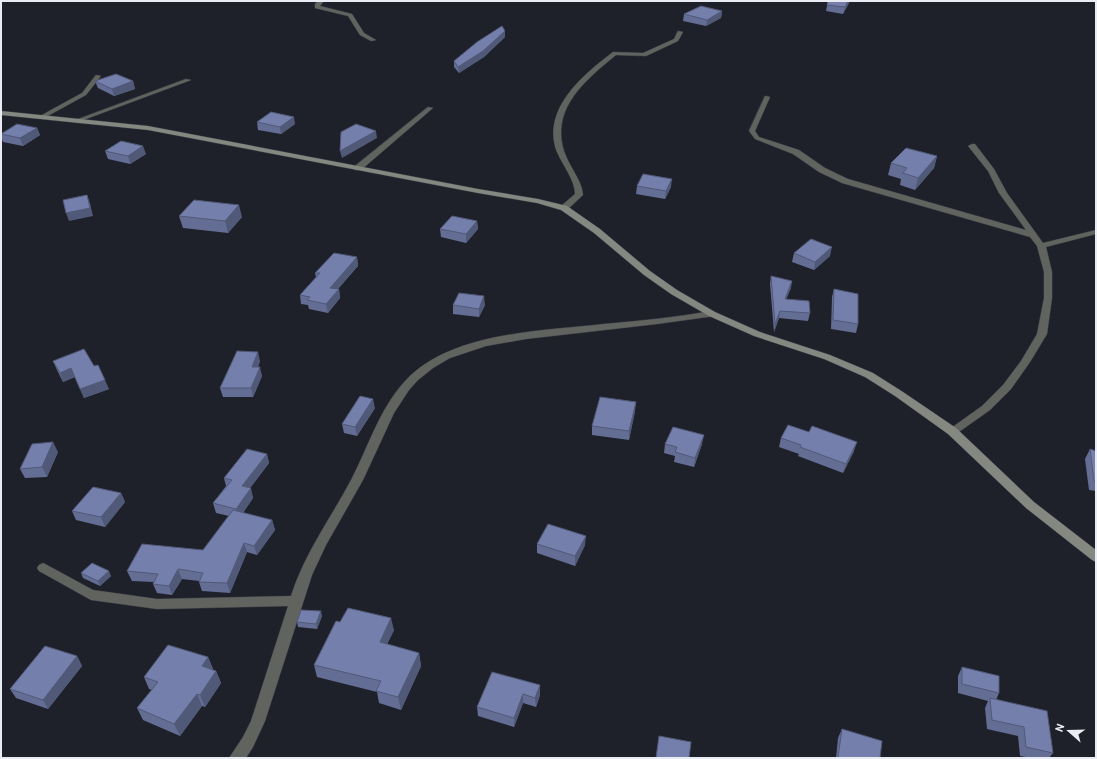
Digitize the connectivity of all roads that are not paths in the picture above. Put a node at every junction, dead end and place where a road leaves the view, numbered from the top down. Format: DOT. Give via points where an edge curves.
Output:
graph roads {
  1 [pos="321,1"];
  2 [pos="680,32"];
  3 [pos="373,40"];
  4 [pos="98,76"];
  5 [pos="188,80"];
  6 [pos="767,97"];
  7 [pos="430,108"];
  8 [pos="1,113"];
  9 [pos="42,117"];
  10 [pos="76,121"];
  11 [pos="972,146"];
  12 [pos="358,168"];
  13 [pos="564,208"];
  14 [pos="1096,232"];
  15 [pos="1033,235"];
  16 [pos="1041,246"];
  17 [pos="712,314"];
  18 [pos="952,431"];
  19 [pos="1096,557"];
  20 [pos="43,568"];
  21 [pos="296,601"];
  22 [pos="236,758"];
  1 -- 3 [label="street" via="317,8 350,15 362,34"];
  2 -- 13 [label="street" via="676,40 644,55 615,53 586,77 571,97 562,111 557,136 568,168 579,189 578,195"];
  4 -- 9 [label="street" via="84,94"];
  5 -- 10 [label="street"];
  6 -- 15 [label="street" via="752,131 757,138 796,152 822,170 845,181"];
  7 -- 12 [label="street"];
  8 -- 9 [label="street"];
  9 -- 10 [label="street"];
  10 -- 12 [label="street" via="148,128"];
  11 -- 15 [label="street"];
  12 -- 13 [label="street"];
  13 -- 17 [label="street" via="674,292"];
  14 -- 16 [label="street"];
  15 -- 16 [label="street"];
  16 -- 18 [label="street" via="1048,272 1048,298 1042,334 1007,387 986,408"];
  17 -- 18 [label="street" via="757,334 827,357 869,375"];
  17 -- 21 [label="street" via="511,337 464,349 426,369 414,378 391,412 312,561"];
  18 -- 19 [label="street" via="1030,506"];
  20 -- 21 [label="street" via="91,595 157,604"];
  21 -- 22 [label="street" via="251,736"];
}
